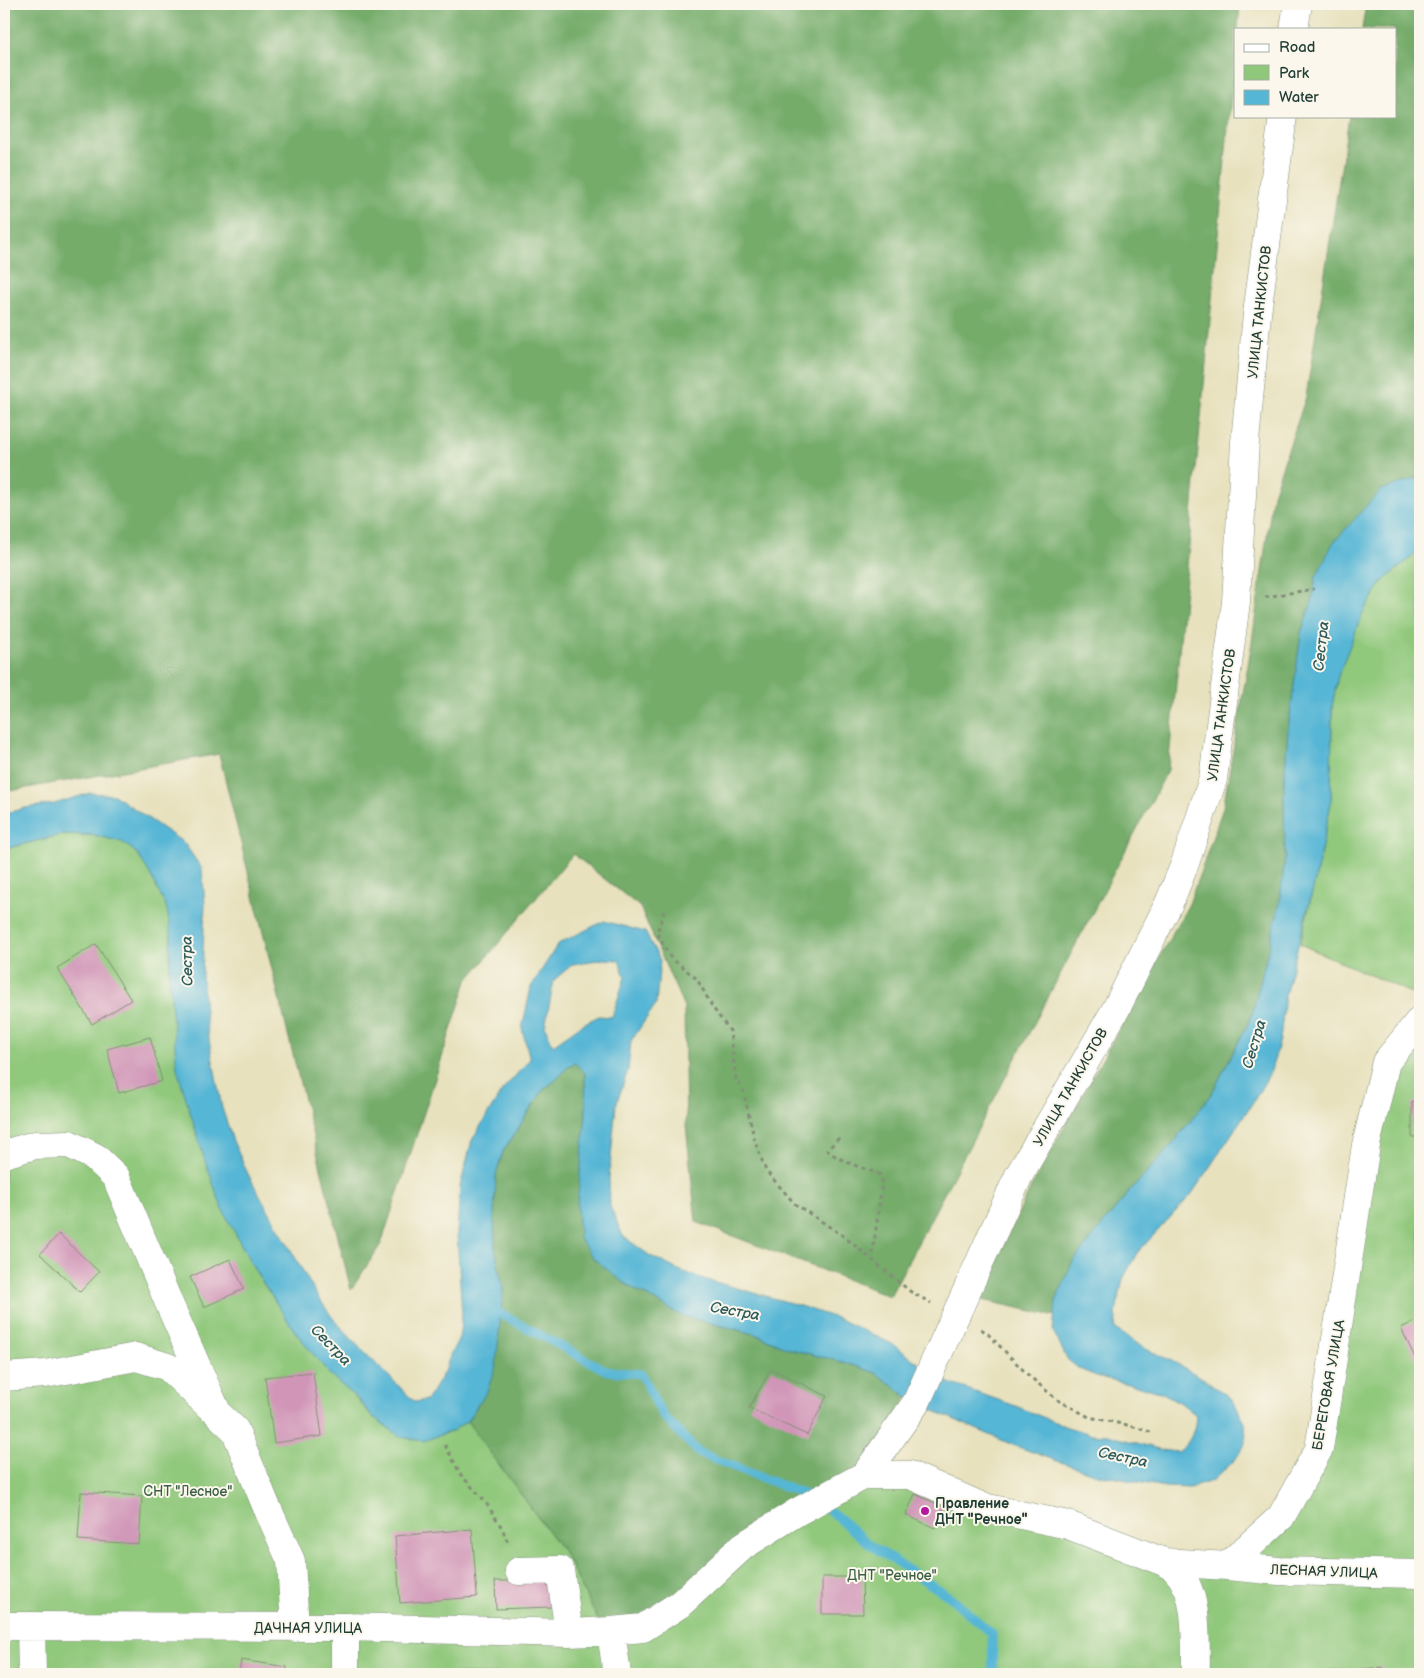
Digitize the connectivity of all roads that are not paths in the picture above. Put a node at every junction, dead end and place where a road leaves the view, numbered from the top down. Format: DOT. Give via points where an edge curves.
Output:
graph roads {
  1 [pos="1298,4"];
  2 [pos="1294,28"];
  3 [pos="1283,118"];
  4 [pos="1420,1020"];
  5 [pos="4,1154"];
  6 [pos="4,1377"];
  7 [pos="218,1414"];
  8 [pos="865,1475"];
  9 [pos="1164,1562"];
  10 [pos="1227,1566"];
  11 [pos="519,1571"];
  12 [pos="1420,1574"];
  13 [pos="4,1626"];
  14 [pos="31,1626"];
  15 [pos="345,1627"];
  16 [pos="295,1628"];
  17 [pos="611,1632"];
  18 [pos="569,1633"];
  19 [pos="32,1674"];
  20 [pos="345,1674"];
  21 [pos="617,1674"];
  22 [pos="1196,1674"];
  1 -- 2 [label="street"];
  3 -- 8 [label="street, УЛИЦА ТАНКИСТОВ" via="1245,442 1236,602 1213,779 1169,903 1116,1009 1019,1175 916,1402"];
  4 -- 10 [label="street, БЕРЕГОВАЯ УЛИЦА" via="1386,1062 1366,1145 1319,1449 1281,1517"];
  5 -- 7 [label="street" via="35,1145 69,1144 95,1157 116,1177"];
  6 -- 7 [label="street" via="46,1374 136,1357 168,1367"];
  7 -- 16 [label="street" via="235,1430 291,1562"];
  8 -- 9 [label="street" via="910,1475 983,1506 1068,1525"];
  8 -- 17 [label="street, ДАЧНАЯ УЛИЦА" via="743,1546 680,1604 643,1628"];
  9 -- 10 [label="street"];
  9 -- 22 [label="street" via="1185,1582 1193,1604"];
  10 -- 12 [label="street, ЛЕСНАЯ УЛИЦА" via="1279,1571"];
  11 -- 18 [label="street" via="560,1570"];
  13 -- 14 [label="street, ДАЧНАЯ УЛИЦА"];
  14 -- 16 [label="street, ДАЧНАЯ УЛИЦА"];
  14 -- 19 [label="street"];
  15 -- 16 [label="street, ДАЧНАЯ УЛИЦА"];
  15 -- 18 [label="street, ДАЧНАЯ УЛИЦА"];
  15 -- 20 [label="street"];
  17 -- 18 [label="street, ДАЧНАЯ УЛИЦА"];
  17 -- 21 [label="street"];
}
